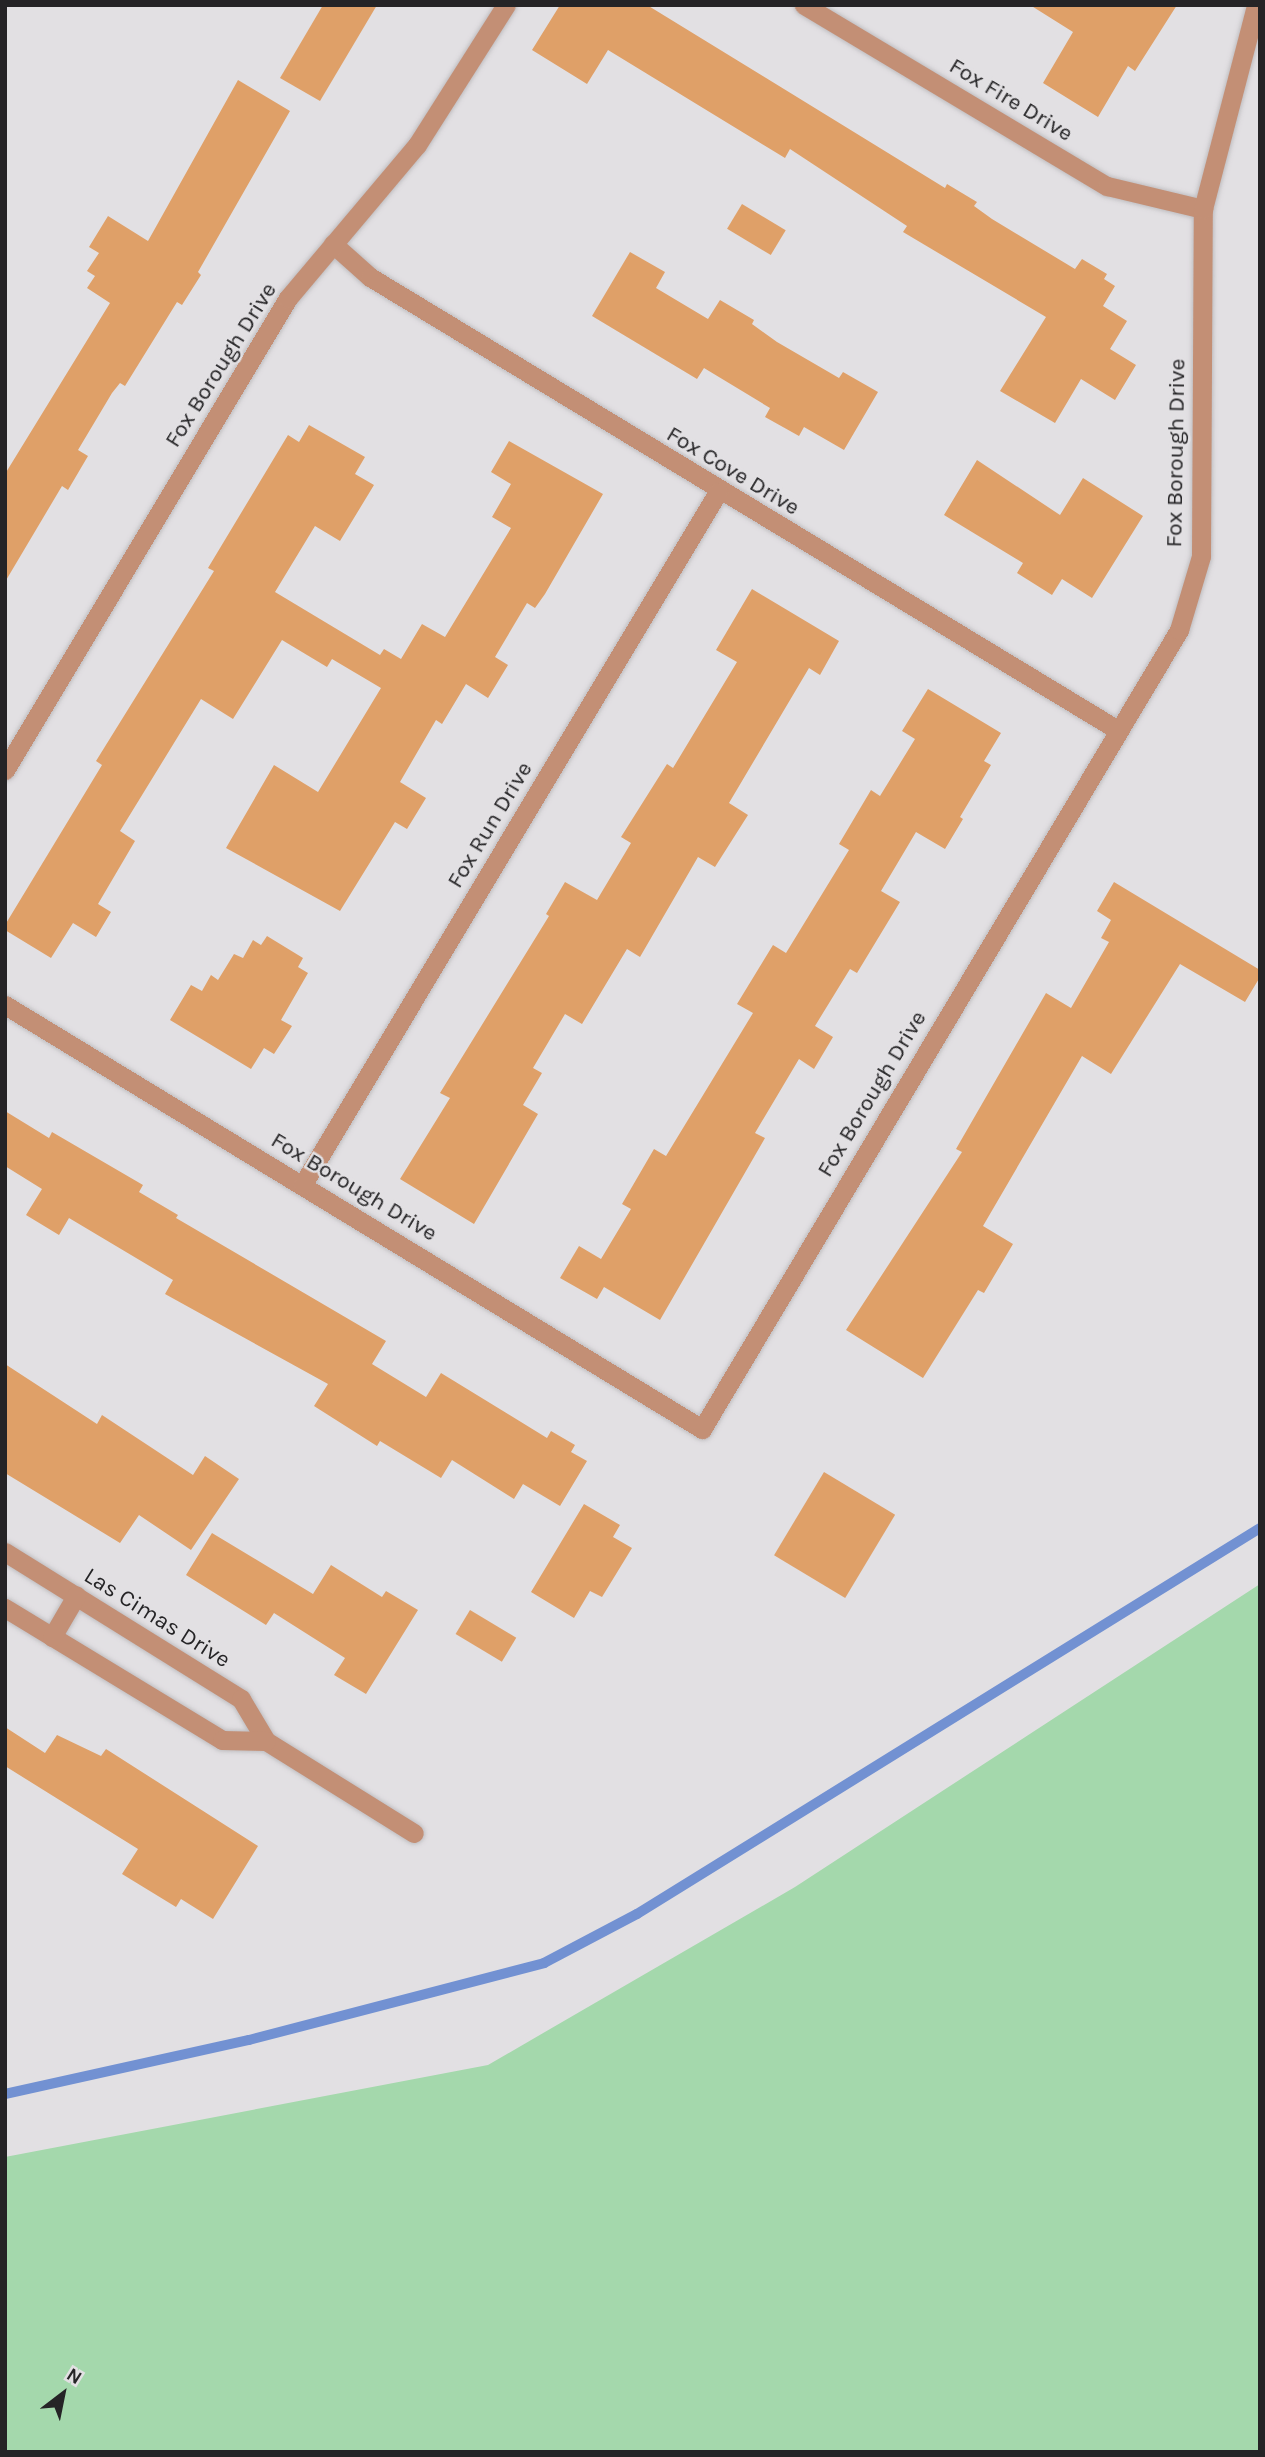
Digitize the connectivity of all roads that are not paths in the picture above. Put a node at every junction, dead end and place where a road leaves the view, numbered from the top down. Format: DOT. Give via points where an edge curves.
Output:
graph roads {
  1 [pos="506,5"];
  2 [pos="804,5"];
  3 [pos="1256,5"];
  4 [pos="1203,209"];
  5 [pos="333,244"];
  6 [pos="719,492"];
  7 [pos="1116,729"];
  8 [pos="5,770"];
  9 [pos="5,1005"];
  10 [pos="303,1184"];
  11 [pos="5,1552"];
  12 [pos="76,1596"];
  13 [pos="5,1608"];
  14 [pos="52,1637"];
  15 [pos="266,1741"];
  16 [pos="414,1833"];
  1 -- 5 [label="street, Fox Borough Drive" via="417,145"];
  2 -- 4 [label="street, Fox Fire Drive" via="1107,186"];
  3 -- 4 [label="street, Fox Borough Drive"];
  4 -- 7 [label="street, Fox Borough Drive" via="1201,556 1179,630"];
  5 -- 6 [label="street, Fox Cove Drive" via="370,277"];
  5 -- 8 [label="street, Fox Borough Drive" via="289,298"];
  6 -- 7 [label="street, Fox Cove Drive"];
  6 -- 10 [label="street, Fox Run Drive"];
  7 -- 10 [label="street, Fox Borough Drive" via="702,1429"];
  9 -- 10 [label="street, Fox Borough Drive"];
  11 -- 12 [label="street, Las Cimas Drive"];
  12 -- 14 [label="street"];
  12 -- 15 [label="street, Las Cimas Drive" via="241,1699"];
  13 -- 14 [label="street"];
  14 -- 15 [label="street" via="222,1740"];
  15 -- 16 [label="street, Las Cimas Drive"];
}
